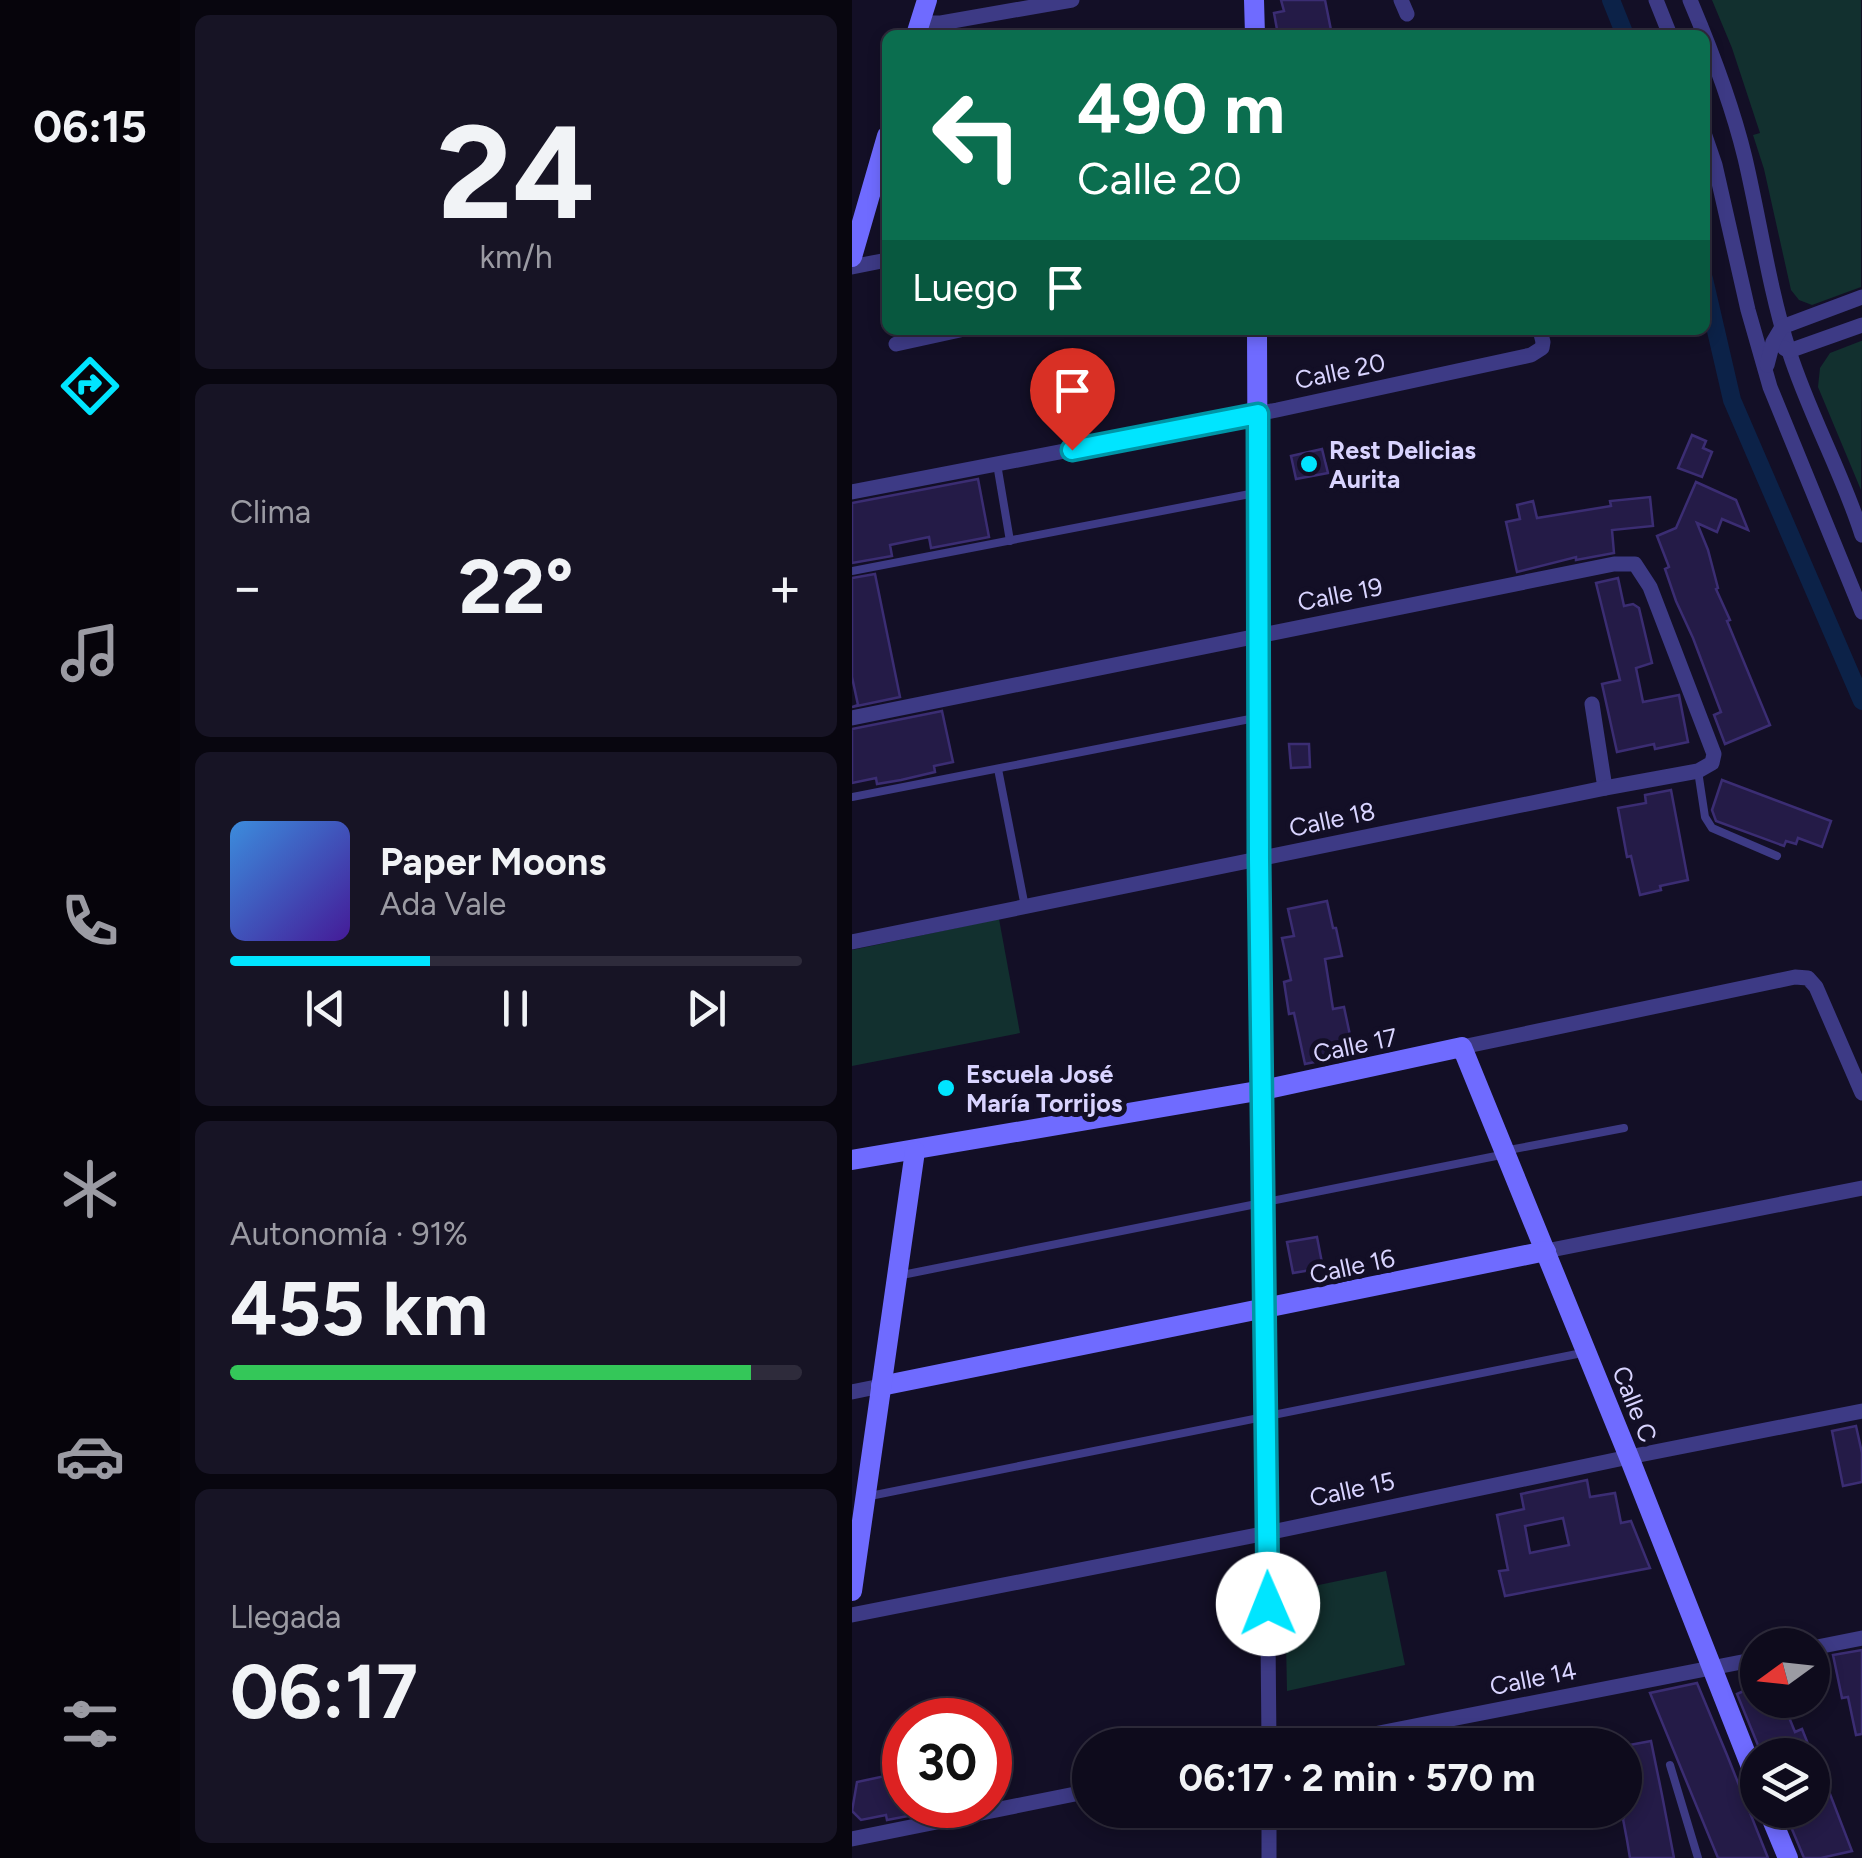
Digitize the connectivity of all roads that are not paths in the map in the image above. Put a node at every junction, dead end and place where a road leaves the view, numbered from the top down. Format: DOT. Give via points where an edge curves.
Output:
graph roads {
  1 [pos="927,0"];
  2 [pos="1072,0"];
  3 [pos="1254,0"];
  4 [pos="1656,0"];
  5 [pos="1690,0"];
  6 [pos="918,29"];
  7 [pos="1255,30"];
  8 [pos="1668,30"];
  9 [pos="1703,30"];
  10 [pos="1710,48"];
  11 [pos="1710,150"];
  12 [pos="882,153"];
  13 [pos="852,257"];
  14 [pos="882,261"];
  15 [pos="852,268"];
  16 [pos="1862,297"];
  17 [pos="1748,310"];
  18 [pos="1862,325"];
  19 [pos="1782,328"];
  20 [pos="937,335"];
  21 [pos="1258,335"];
  22 [pos="1542,335"];
  23 [pos="1772,342"];
  24 [pos="896,344"];
  25 [pos="1789,351"];
  26 [pos="1770,387"];
  27 [pos="1258,414"];
  28 [pos="997,464"];
  29 [pos="852,492"];
  30 [pos="1258,493"];
  31 [pos="1862,534"];
  32 [pos="1010,541"];
  33 [pos="852,571"];
  34 [pos="1862,612"];
  35 [pos="1258,636"];
  36 [pos="1592,704"];
  37 [pos="852,718"];
  38 [pos="1258,718"];
  39 [pos="998,769"];
  40 [pos="1701,770"];
  41 [pos="1605,788"];
  42 [pos="852,798"];
  43 [pos="1776,856"];
  44 [pos="1259,859"];
  45 [pos="1025,907"];
  46 [pos="852,942"];
  47 [pos="1462,1047"];
  48 [pos="1263,1090"];
  49 [pos="1862,1093"];
  50 [pos="1624,1128"];
  51 [pos="916,1151"];
  52 [pos="1505,1152"];
  53 [pos="852,1160"];
  54 [pos="1862,1188"];
  55 [pos="1264,1202"];
  56 [pos="1546,1251"];
  57 [pos="897,1276"];
  58 [pos="1265,1310"];
  59 [pos="1586,1352"];
  60 [pos="881,1386"];
  61 [pos="852,1392"];
  62 [pos="1862,1411"];
  63 [pos="1266,1416"];
  64 [pos="1629,1456"];
  65 [pos="865,1496"];
  66 [pos="1266,1533"];
  67 [pos="852,1590"];
  68 [pos="852,1614"];
  69 [pos="1862,1638"];
  70 [pos="1830,1644"];
  71 [pos="1740,1663"];
  72 [pos="1711,1669"];
  73 [pos="1269,1728"];
  74 [pos="1406,1728"];
  75 [pos="1740,1740"];
  76 [pos="1670,1765"];
  77 [pos="1072,1795"];
  78 [pos="1269,1828"];
  79 [pos="1776,1828"];
  80 [pos="852,1839"];
  81 [pos="1269,1858"];
  82 [pos="1698,1858"];
  83 [pos="1788,1858"];
  1 -- 6 [label="street"];
  2 -- 6 [label="street"];
  3 -- 7 [label="street"];
  4 -- 8 [label="street"];
  5 -- 9 [label="street"];
  10 -- 19 [label="street" via="1744,154"];
  11 -- 17 [label="street"];
  12 -- 13 [label="street"];
  14 -- 15 [label="street"];
  16 -- 19 [label="street"];
  17 -- 23 [label="street"];
  17 -- 26 [label="street"];
  18 -- 25 [label="street"];
  19 -- 23 [label="street"];
  19 -- 25 [label="street"];
  20 -- 24 [label="street"];
  21 -- 27 [label="street"];
  22 -- 27 [label="street, Calle 20" via="1542,348 1530,355"];
  23 -- 25 [label="street"];
  23 -- 26 [label="street"];
  25 -- 31 [label="street"];
  26 -- 34 [label="street"];
  27 -- 28 [label="street, Calle 20"];
  27 -- 30 [label="street"];
  28 -- 29 [label="street, Calle 20"];
  28 -- 32 [label="lane"];
  30 -- 32 [label="lane"];
  30 -- 35 [label="street"];
  32 -- 33 [label="lane"];
  35 -- 37 [label="street, Calle 19"];
  35 -- 38 [label="street"];
  35 -- 40 [label="street, Calle 19" via="1635,564 1650,586 1714,754"];
  36 -- 41 [label="street"];
  38 -- 39 [label="lane"];
  38 -- 44 [label="street"];
  39 -- 42 [label="lane"];
  39 -- 45 [label="lane"];
  40 -- 41 [label="street, Calle 18"];
  40 -- 43 [label="lane" via="1712,828"];
  41 -- 44 [label="street, Calle 18"];
  44 -- 45 [label="street, Calle 18"];
  44 -- 48 [label="street"];
  45 -- 46 [label="street, Calle 18"];
  47 -- 48 [label="street, Calle 17"];
  47 -- 49 [label="street, Calle 17" via="1808,978"];
  47 -- 52 [label="street, Calle C"];
  48 -- 51 [label="street, Calle 17"];
  48 -- 55 [label="street"];
  50 -- 52 [label="lane"];
  51 -- 53 [label="street, Calle 17"];
  51 -- 57 [label="street"];
  52 -- 55 [label="lane"];
  52 -- 56 [label="street, Calle C"];
  54 -- 56 [label="street, Calle 16"];
  55 -- 57 [label="lane"];
  55 -- 58 [label="street"];
  56 -- 58 [label="street, Calle 16"];
  56 -- 59 [label="street, Calle C"];
  57 -- 60 [label="street"];
  58 -- 60 [label="street, Calle 16"];
  58 -- 63 [label="street"];
  59 -- 63 [label="lane"];
  59 -- 64 [label="street, Calle C"];
  60 -- 61 [label="street, Calle 16"];
  60 -- 65 [label="street"];
  62 -- 64 [label="street, Calle 15"];
  63 -- 65 [label="lane"];
  63 -- 66 [label="street"];
  64 -- 66 [label="street, Calle 15"];
  64 -- 72 [label="street, Calle C"];
  65 -- 67 [label="street"];
  66 -- 68 [label="street, Calle 15"];
  66 -- 73 [label="street"];
  69 -- 70 [label="street"];
  71 -- 72 [label="street, Calle 14"];
  72 -- 74 [label="street, Calle 14"];
  72 -- 75 [label="street, Calle C"];
  76 -- 82 [label="lane"];
  77 -- 80 [label="street"];
  78 -- 81 [label="street"];
  79 -- 83 [label="street"];
}
